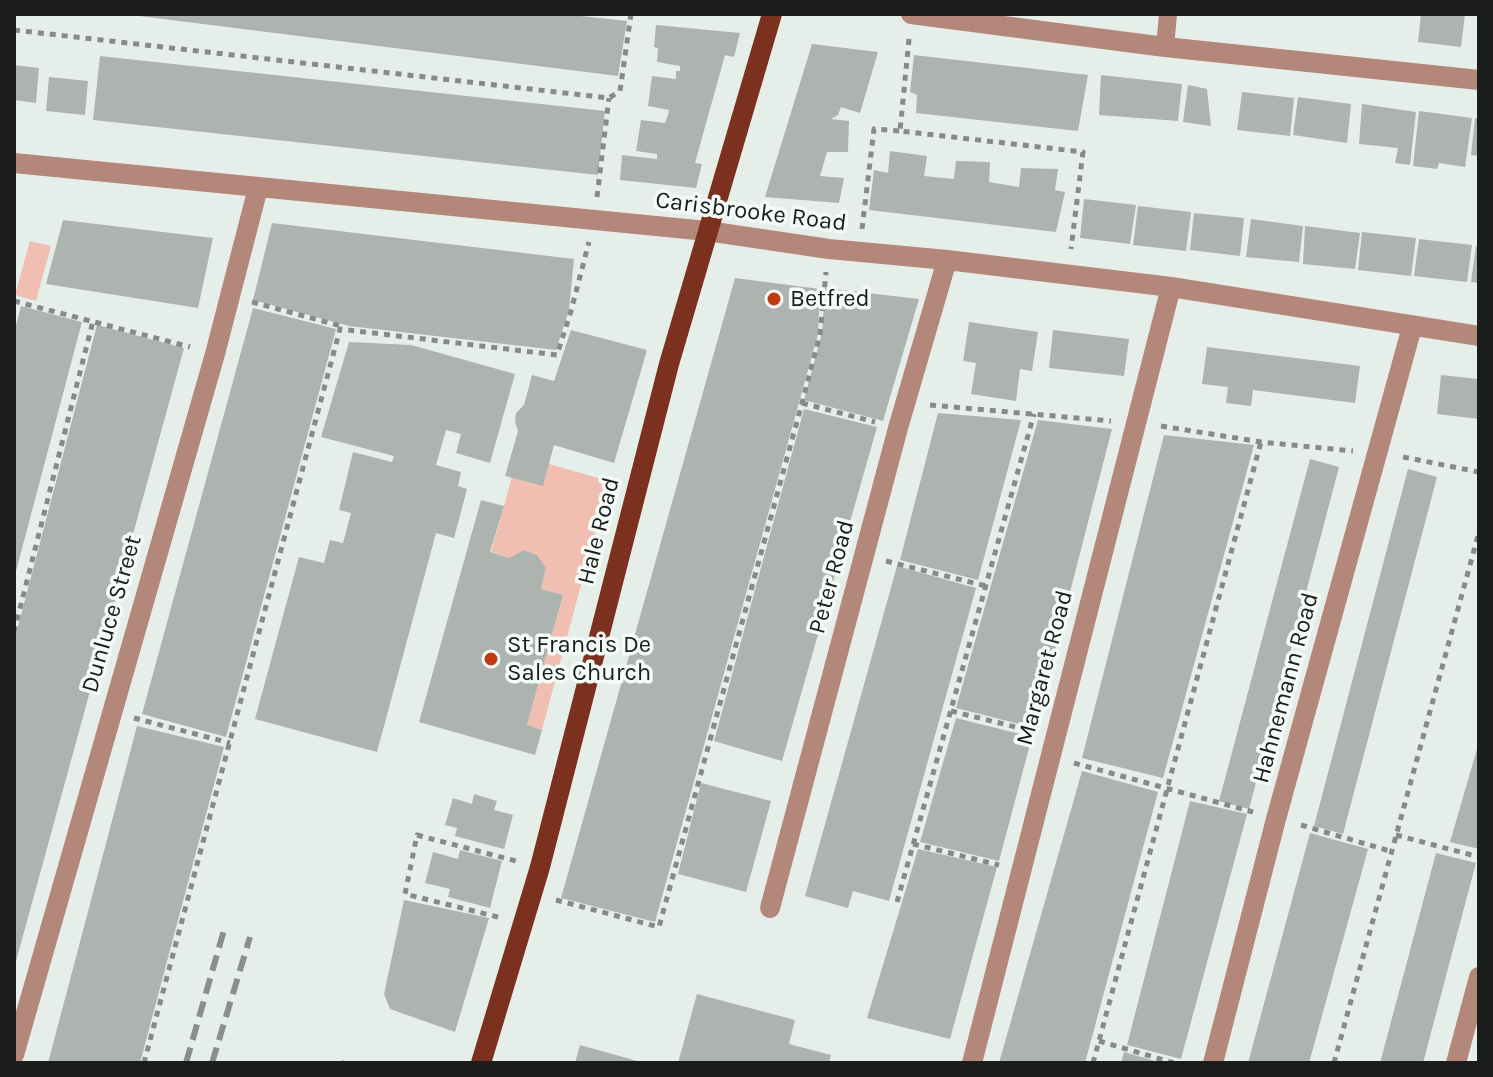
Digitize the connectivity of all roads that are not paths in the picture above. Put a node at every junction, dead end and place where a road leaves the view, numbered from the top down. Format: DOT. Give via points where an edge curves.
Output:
graph roads {
  1 [pos="772,14"];
  2 [pos="911,14"];
  3 [pos="1168,14"];
  4 [pos="1165,47"];
  5 [pos="1479,80"];
  6 [pos="14,163"];
  7 [pos="258,188"];
  8 [pos="707,231"];
  9 [pos="947,260"];
  10 [pos="1171,287"];
  11 [pos="1412,327"];
  12 [pos="1479,336"];
  13 [pos="770,908"];
  14 [pos="1479,977"];
  15 [pos="14,1055"];
  16 [pos="481,1063"];
  17 [pos="972,1063"];
  18 [pos="1213,1063"];
  19 [pos="1456,1063"];
  1 -- 8 [label="main road, Hale Road"];
  2 -- 4 [label="street"];
  3 -- 4 [label="lane"];
  4 -- 5 [label="street"];
  6 -- 7 [label="street, Carisbrooke Road"];
  7 -- 8 [label="street, Carisbrooke Road"];
  7 -- 15 [label="street, Dunluce Street"];
  8 -- 9 [label="street, Carisbrooke Road"];
  8 -- 16 [label="main road, Hale Road" via="540,867"];
  9 -- 10 [label="street, Carisbrooke Road"];
  9 -- 13 [label="street, Peter Road"];
  10 -- 11 [label="street, Carisbrooke Road"];
  10 -- 17 [label="street, Margaret Road"];
  11 -- 12 [label="street, Carisbrooke Road"];
  11 -- 18 [label="street, Hahnemann Road"];
  14 -- 19 [label="street"];
}
